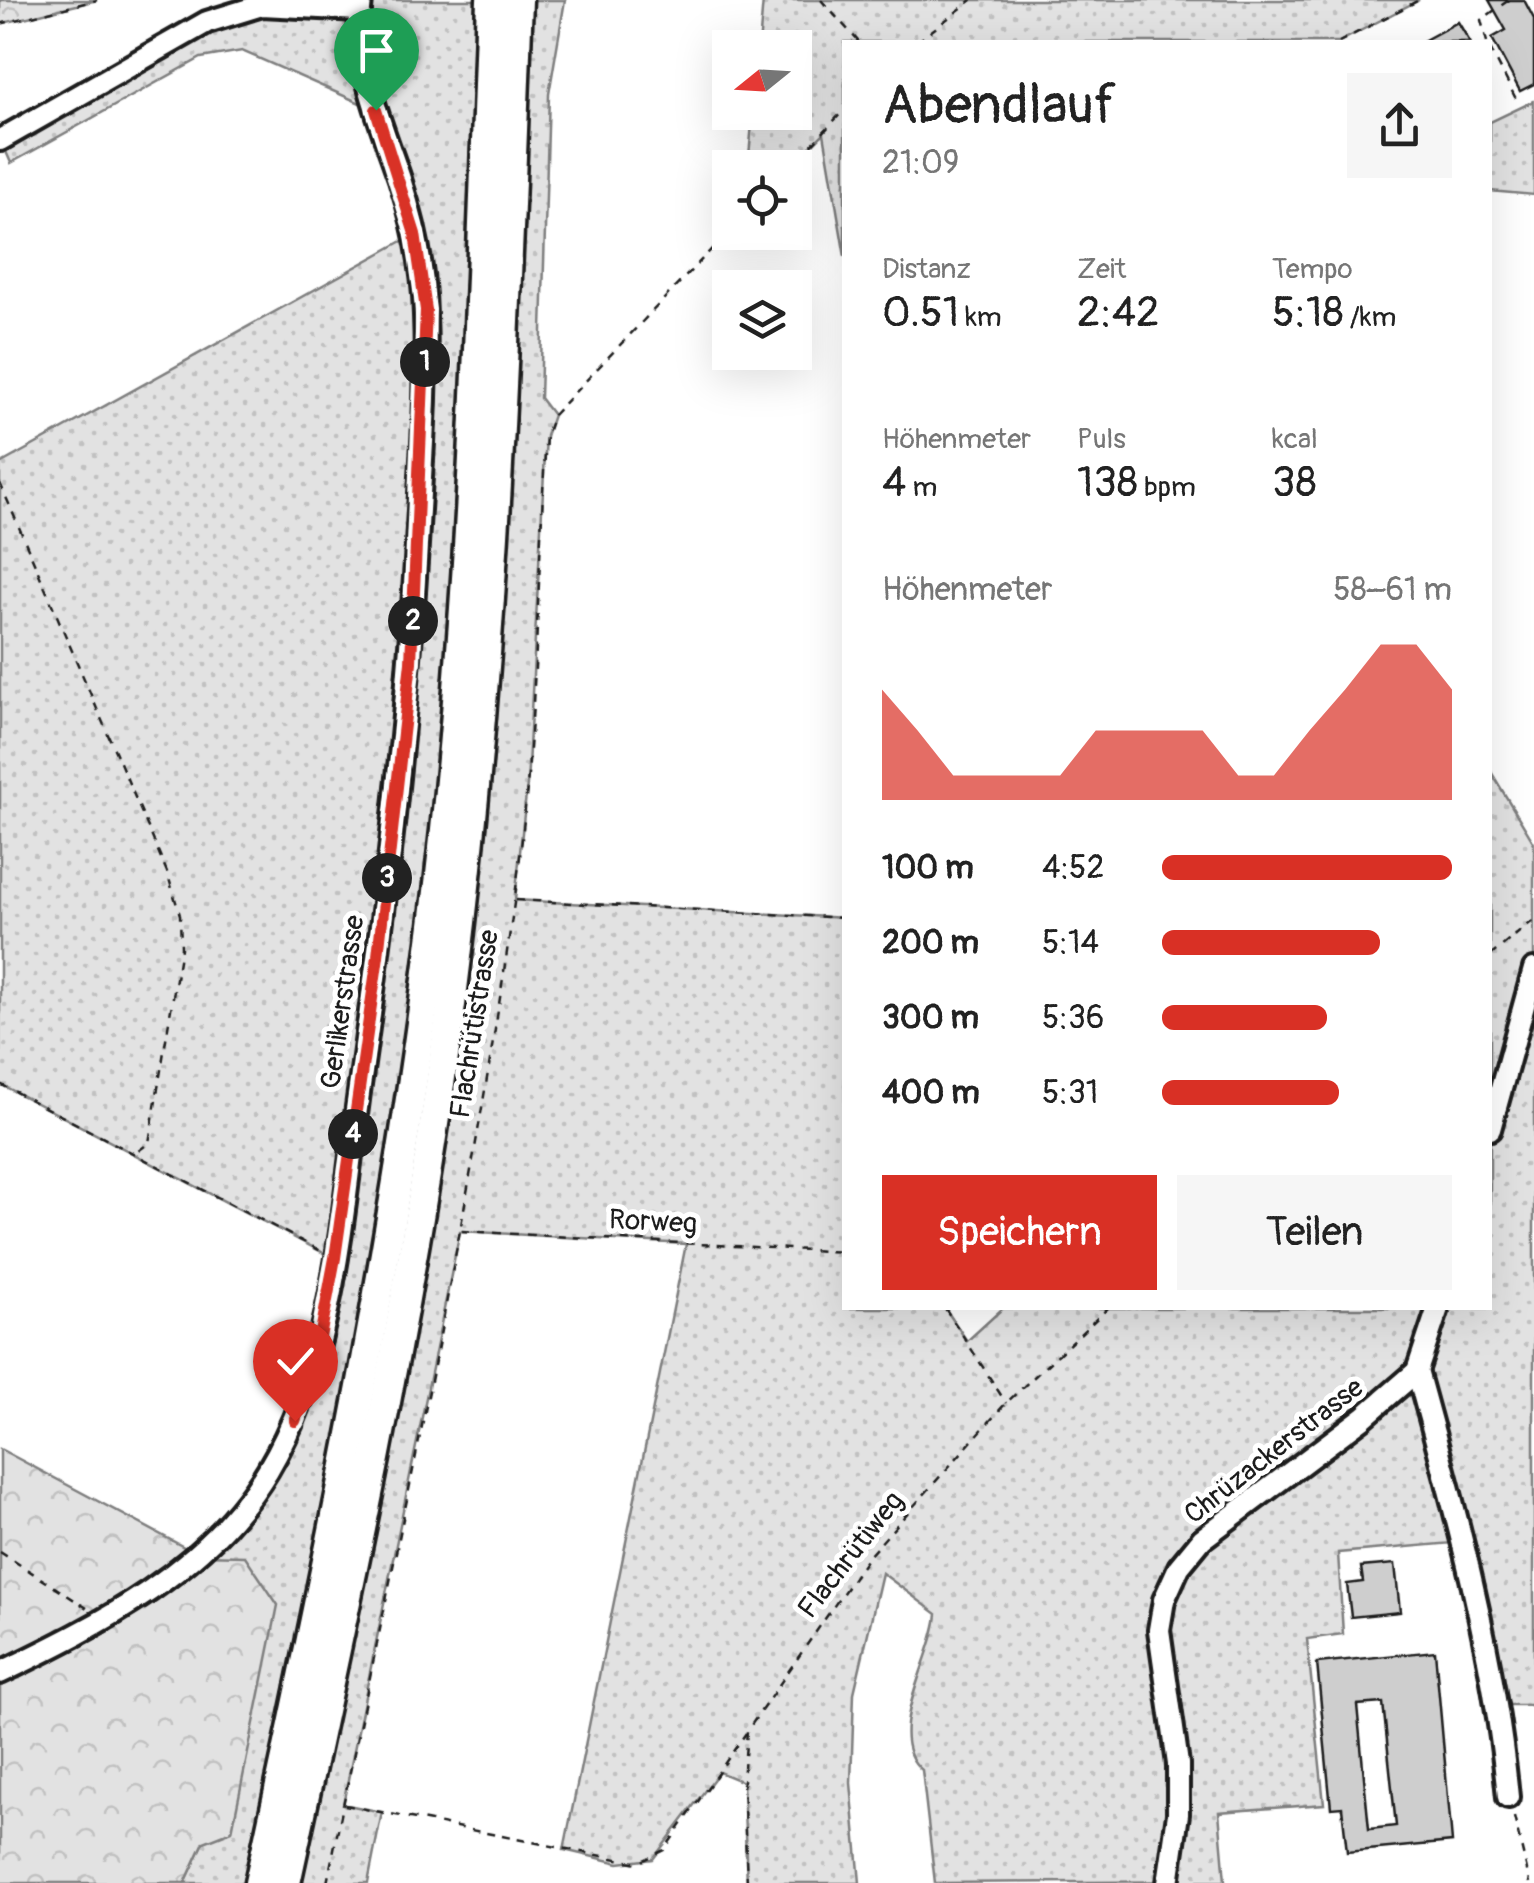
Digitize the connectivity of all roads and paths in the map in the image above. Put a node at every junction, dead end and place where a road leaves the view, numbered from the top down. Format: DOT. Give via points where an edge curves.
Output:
graph roads {
  1 [pos="96,0"];
  2 [pos="491,0"];
  3 [pos="518,0"];
  4 [pos="821,0"];
  5 [pos="972,0"];
  6 [pos="1419,0"];
  7 [pos="1509,0"];
  8 [pos="360,5"];
  9 [pos="0,24"];
  10 [pos="856,40"];
  11 [pos="920,40"];
  12 [pos="1343,40"];
  13 [pos="1486,40"];
  14 [pos="1492,52"];
  15 [pos="1516,99"];
  16 [pos="842,112"];
  17 [pos="0,140"];
  18 [pos="807,150"];
  19 [pos="712,249"];
  20 [pos="0,482"];
  21 [pos="515,900"];
  22 [pos="842,918"];
  23 [pos="1534,920"];
  24 [pos="1492,954"];
  25 [pos="1534,969"];
  26 [pos="0,1084"];
  27 [pos="1492,1122"];
  28 [pos="133,1155"];
  29 [pos="459,1231"];
  30 [pos="842,1252"];
  31 [pos="335,1258"];
  32 [pos="946,1310"];
  33 [pos="1106,1310"];
  34 [pos="1437,1310"];
  35 [pos="1417,1371"];
  36 [pos="1006,1403"];
  37 [pos="0,1552"];
  38 [pos="105,1619"];
  39 [pos="0,1672"];
  40 [pos="747,1731"];
  41 [pos="1508,1797"];
  42 [pos="343,1804"];
  43 [pos="259,1883"];
  44 [pos="286,1883"];
  45 [pos="327,1883"];
  46 [pos="748,1883"];
  47 [pos="1168,1883"];
  48 [pos="1530,1883"];
  1 -- 9 [label="path"];
  2 -- 43 [label="highway" via="466,568 434,928 374,1326"];
  3 -- 44 [label="highway" via="494,551 458,942 397,1342"];
  4 -- 10 [label="path"];
  5 -- 11 [label="path"];
  6 -- 12 [label="path"];
  7 -- 13 [label="path" via="1481,20"];
  8 -- 17 [label="street" via="262,5 207,22"];
  8 -- 31 [label="street, Gerlikerstrasse" via="372,94 415,234 426,310 425,400 411,662"];
  14 -- 15 [label="path"];
  16 -- 18 [label="path"];
  19 -- 21 [label="path, Flachrütistrasse" via="553,415 546,436"];
  20 -- 28 [label="path" via="180,915 182,948 149,1143"];
  21 -- 22 [label="path"];
  21 -- 29 [label="path, Flachrütistrasse"];
  23 -- 24 [label="path"];
  25 -- 27 [label="street"];
  26 -- 28 [label="path"];
  28 -- 31 [label="path"];
  29 -- 30 [label="path, Rorweg"];
  29 -- 42 [label="path, Flachrütistrasse"];
  31 -- 38 [label="street, Gerlikerstrasse" via="315,1364 295,1421 266,1473 192,1560"];
  32 -- 36 [label="path"];
  33 -- 36 [label="path, Flachrütiweg"];
  34 -- 35 [label="street"];
  35 -- 41 [label="street" via="1464,1541 1499,1705"];
  35 -- 47 [label="street, Chrüzackerstrasse" via="1202,1539 1179,1567 1159,1630 1178,1764"];
  36 -- 40 [label="path, Flachrütiweg" via="868,1557"];
  37 -- 38 [label="path"];
  38 -- 39 [label="street, Gerlikerstrasse"];
  40 -- 42 [label="path" via="664,1850 638,1863"];
  40 -- 46 [label="path, Flachrütiweg" via="742,1781"];
  41 -- 48 [label="path"];
  42 -- 45 [label="path, Flachrütistrasse"];
}
